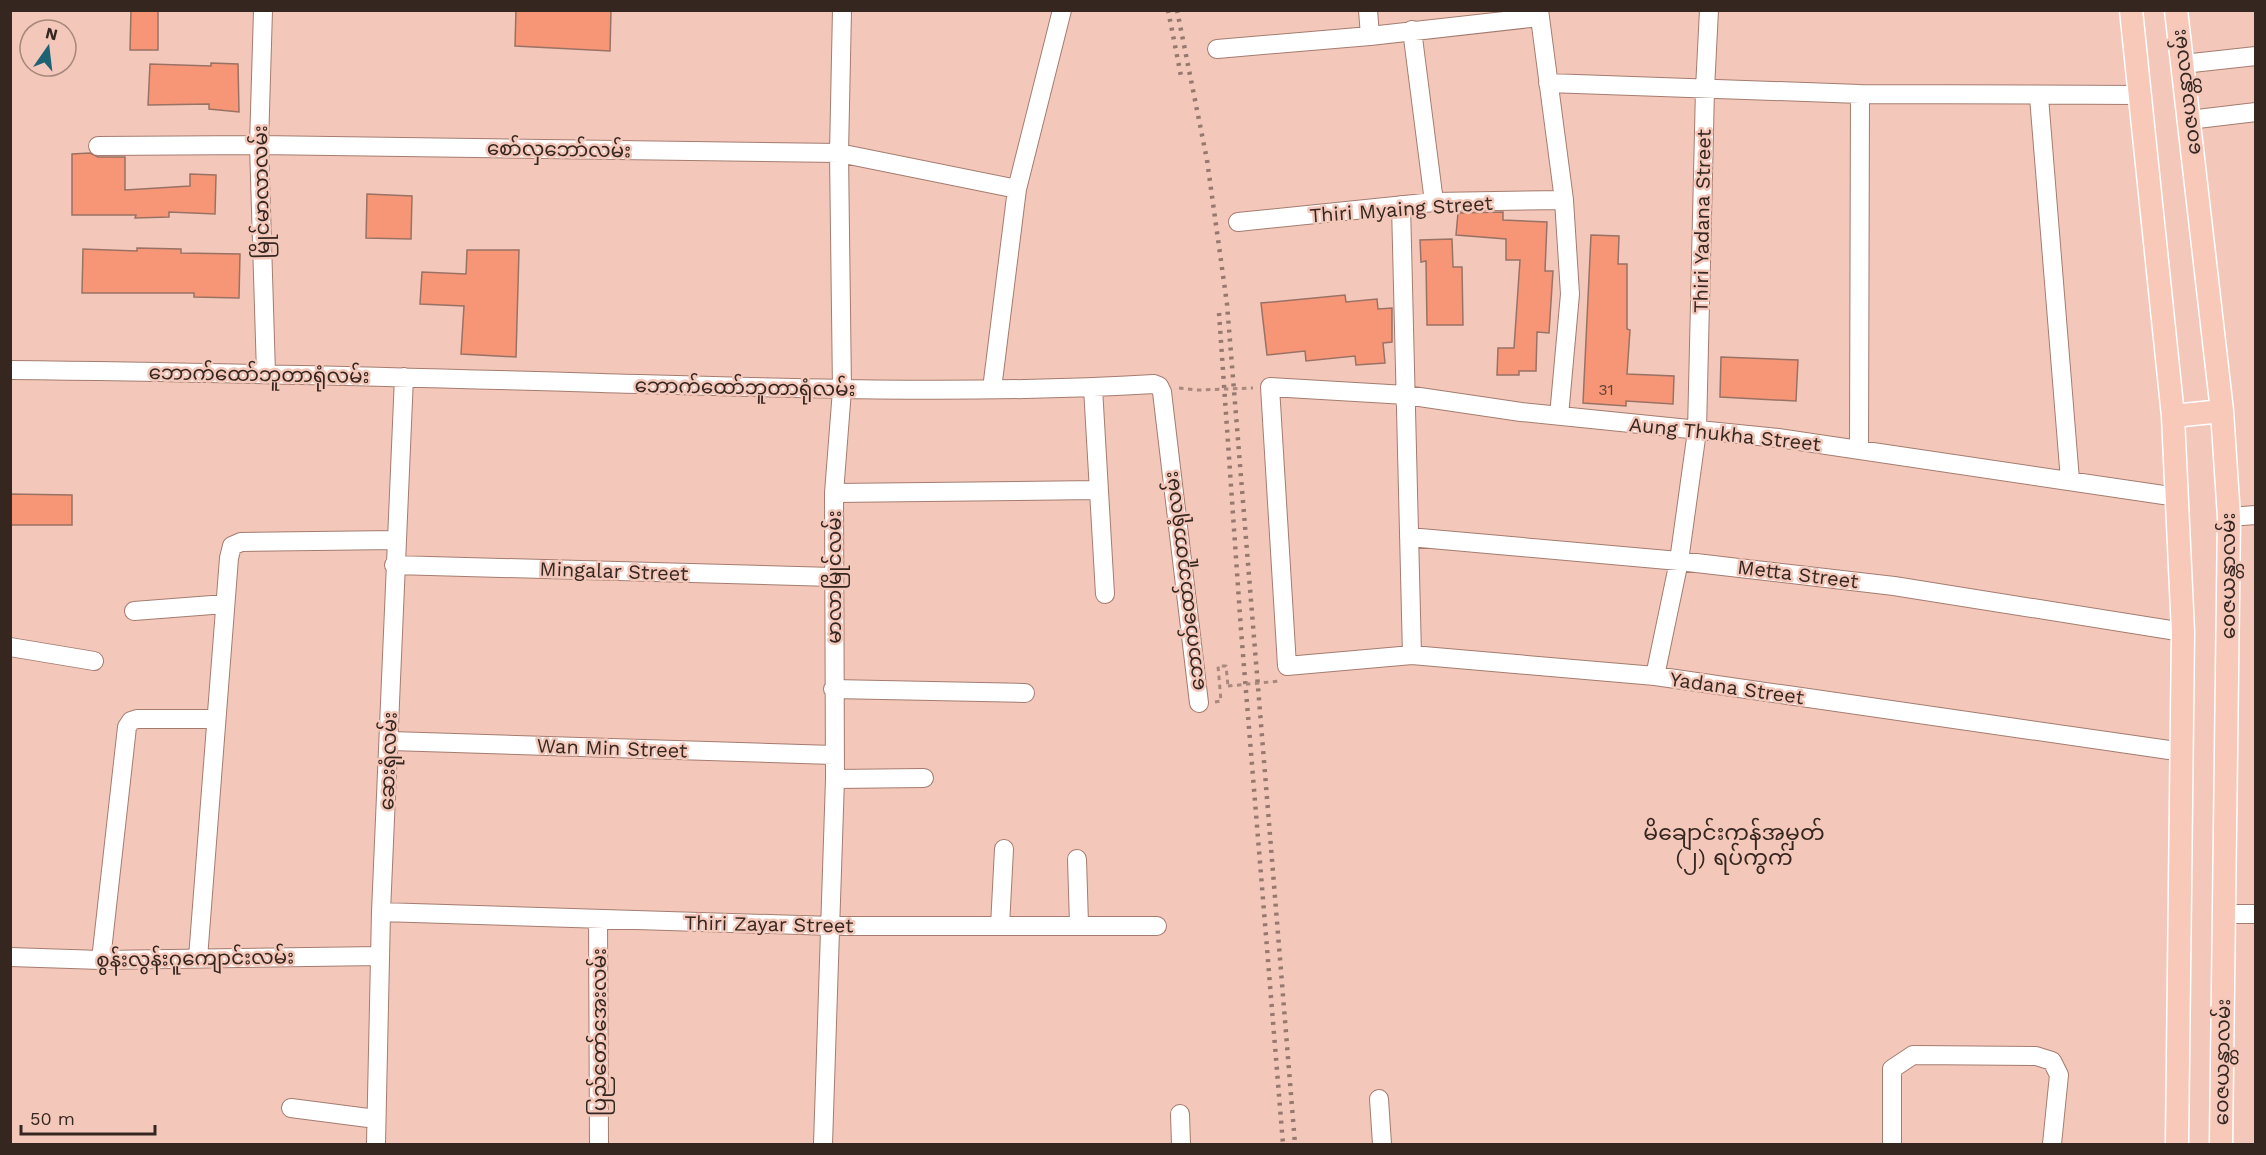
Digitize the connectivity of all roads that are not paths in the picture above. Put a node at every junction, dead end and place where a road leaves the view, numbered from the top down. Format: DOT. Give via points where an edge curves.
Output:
graph roads {
  1 [pos="262,10"];
  2 [pos="842,10"];
  3 [pos="1062,10"];
  4 [pos="1368,10"];
  5 [pos="1709,10"];
  6 [pos="2131,10"];
  7 [pos="2176,10"];
  8 [pos="1540,14"];
  9 [pos="1412,30"];
  10 [pos="1370,36"];
  11 [pos="1217,49"];
  12 [pos="2256,56"];
  13 [pos="2183,64"];
  14 [pos="1548,82"];
  15 [pos="1705,89"];
  16 [pos="1860,94"];
  17 [pos="2141,95"];
  18 [pos="2039,97"];
  19 [pos="2256,112"];
  20 [pos="2189,120"];
  21 [pos="259,145"];
  22 [pos="98,146"];
  23 [pos="839,153"];
  24 [pos="1017,189"];
  25 [pos="1564,200"];
  26 [pos="1434,202"];
  27 [pos="1401,205"];
  28 [pos="1238,222"];
  29 [pos="10,370"];
  30 [pos="266,373"];
  31 [pos="404,377"];
  32 [pos="992,388"];
  33 [pos="1093,388"];
  34 [pos="842,390"];
  35 [pos="1406,395"];
  36 [pos="2222,411"];
  37 [pos="1559,416"];
  38 [pos="2173,416"];
  39 [pos="1697,431"];
  40 [pos="1859,449"];
  41 [pos="2070,480"];
  42 [pos="1098,490"];
  43 [pos="834,493"];
  44 [pos="2178,497"];
  45 [pos="2256,515"];
  46 [pos="2229,517"];
  47 [pos="1409,537"];
  48 [pos="395,540"];
  49 [pos="1679,561"];
  50 [pos="394,565"];
  51 [pos="833,577"];
  52 [pos="1105,594"];
  53 [pos="225,604"];
  54 [pos="134,611"];
  55 [pos="2183,632"];
  56 [pos="10,647"];
  57 [pos="1412,655"];
  58 [pos="94,661"];
  59 [pos="1284,673"];
  60 [pos="1655,676"];
  61 [pos="833,689"];
  62 [pos="1025,693"];
  63 [pos="1199,703"];
  64 [pos="216,719"];
  65 [pos="391,741"];
  66 [pos="2183,752"];
  67 [pos="833,755"];
  68 [pos="924,778"];
  69 [pos="835,779"];
  70 [pos="1004,849"];
  71 [pos="1077,859"];
  72 [pos="381,912"];
  73 [pos="2224,914"];
  74 [pos="2256,914"];
  75 [pos="598,919"];
  76 [pos="1079,924"];
  77 [pos="832,926"];
  78 [pos="1000,926"];
  79 [pos="1157,926"];
  80 [pos="380,956"];
  81 [pos="10,957"];
  82 [pos="198,958"];
  83 [pos="101,960"];
  84 [pos="1379,1099"];
  85 [pos="291,1108"];
  86 [pos="1180,1114"];
  87 [pos="376,1119"];
  88 [pos="376,1144"];
  89 [pos="599,1144"];
  90 [pos="823,1144"];
  91 [pos="1181,1144"];
  92 [pos="1382,1144"];
  93 [pos="1892,1144"];
  94 [pos="2052,1144"];
  95 [pos="2177,1144"];
  96 [pos="2221,1144"];
  1 -- 21 [label="street, မြိုင်မာလာလမ်း"];
  2 -- 23 [label="street, မာလာမြိုင်လမ်း"];
  3 -- 24 [label="street"];
  4 -- 10 [label="street"];
  5 -- 15 [label="street, Thiri Yadana Street"];
  6 -- 17 [label="main road"];
  7 -- 13 [label="main road, ဝေဇယန္တာလမ်း"];
  8 -- 9 [label="street"];
  8 -- 14 [label="street"];
  9 -- 10 [label="street"];
  9 -- 26 [label="street"];
  10 -- 11 [label="street"];
  12 -- 13 [label="street"];
  13 -- 20 [label="main road, ဝေဇယန္တာလမ်း"];
  14 -- 15 [label="street"];
  14 -- 25 [label="street"];
  15 -- 16 [label="street"];
  15 -- 39 [label="street, Thiri Yadana Street"];
  16 -- 18 [label="street"];
  16 -- 40 [label="street"];
  17 -- 18 [label="street"];
  17 -- 38 [label="main road"];
  18 -- 41 [label="street"];
  19 -- 20 [label="street"];
  20 -- 36 [label="main road, ဝေဇယန္တာလမ်း"];
  21 -- 22 [label="street, စော်လှဘော်လမ်း"];
  21 -- 23 [label="street, စော်လှဘော်လမ်း"];
  21 -- 30 [label="street, မြိုင်မာလာလမ်း"];
  23 -- 24 [label="street, စော်လှဘော်လမ်း"];
  23 -- 34 [label="street, မာလာမြိုင်လမ်း"];
  24 -- 32 [label="street"];
  25 -- 26 [label="street, Thiri Myaing Street"];
  25 -- 37 [label="street" via="1570,294"];
  26 -- 27 [label="street, Thiri Myaing Street"];
  27 -- 28 [label="street, Thiri Myaing Street"];
  27 -- 35 [label="street"];
  29 -- 30 [label="street, ဘောက်ထော်ဘူတာရုံလမ်း"];
  30 -- 31 [label="street, ဘောက်ထော်ဘူတာရုံလမ်း"];
  31 -- 34 [label="street, ဘောက်ထော်ဘူတာရုံလမ်း"];
  31 -- 48 [label="street, ဆေးရုံလမ်း"];
  32 -- 33 [label="street, ဘောက်ထော်ဘူတာရုံလမ်း"];
  32 -- 34 [label="street, ဘောက်ထော်ဘူတာရုံလမ်း"];
  33 -- 42 [label="street"];
  33 -- 63 [label="street, ဘောက်ထော်ဘူတာရုံလမ်း" via="1159,386"];
  34 -- 43 [label="street, မာလာမြိုင်လမ်း"];
  35 -- 37 [label="street, Aung Thukha Street"];
  35 -- 47 [label="street"];
  35 -- 59 [label="street, Aung Thukha Street" via="1270,387"];
  36 -- 38 [label="main road"];
  36 -- 46 [label="main road, ဝေဇယန္တာလမ်း"];
  37 -- 39 [label="street, Aung Thukha Street"];
  38 -- 44 [label="main road"];
  39 -- 40 [label="street, Aung Thukha Street"];
  39 -- 49 [label="street, Thiri Yadana Street"];
  40 -- 41 [label="street, Aung Thukha Street"];
  41 -- 44 [label="street, Aung Thukha Street"];
  42 -- 43 [label="street"];
  42 -- 52 [label="street"];
  43 -- 51 [label="street, မာလာမြိုင်လမ်း"];
  44 -- 55 [label="main road"];
  45 -- 46 [label="street"];
  46 -- 73 [label="main road, ဝေဇယန္တာလမ်း"];
  47 -- 49 [label="street, Metta Street"];
  47 -- 57 [label="street"];
  48 -- 50 [label="street, ဆေးရုံလမ်း"];
  48 -- 53 [label="street" via="241,542 232,546"];
  49 -- 55 [label="street, Metta Street" via="1894,586"];
  49 -- 60 [label="street, Thiri Yadana Street"];
  50 -- 51 [label="street, Mingalar Street"];
  50 -- 65 [label="street, ဆေးရုံလမ်း"];
  51 -- 61 [label="street, မာလာမြိုင်လမ်း"];
  53 -- 54 [label="street"];
  53 -- 64 [label="street"];
  55 -- 66 [label="main road"];
  56 -- 58 [label="street"];
  57 -- 59 [label="street, Yadana Street"];
  57 -- 60 [label="street, Yadana Street"];
  60 -- 66 [label="street, Yadana Street"];
  61 -- 62 [label="street"];
  61 -- 67 [label="street, မာလာမြိုင်လမ်း"];
  64 -- 82 [label="street"];
  64 -- 83 [label="street" via="137,719 127,727"];
  65 -- 67 [label="street, Wan Min Street"];
  65 -- 72 [label="street, ဆေးရုံလမ်း"];
  66 -- 95 [label="main road"];
  67 -- 69 [label="street, မာလာမြိုင်လမ်း"];
  68 -- 69 [label="street"];
  69 -- 77 [label="street, မာလာမြိုင်လမ်း"];
  70 -- 78 [label="street"];
  71 -- 76 [label="street"];
  72 -- 75 [label="street, Thiri Zayar Street"];
  72 -- 80 [label="street, ဆေးရုံလမ်း"];
  73 -- 74 [label="street"];
  73 -- 96 [label="main road, ဝေဇယန္တာလမ်း"];
  75 -- 77 [label="street, Thiri Zayar Street"];
  75 -- 89 [label="street, ပြည်တော်အေးလမ်း"];
  76 -- 78 [label="street, Thiri Zayar Street"];
  76 -- 79 [label="street, Thiri Zayar Street"];
  77 -- 78 [label="street, Thiri Zayar Street"];
  77 -- 90 [label="street, မာလာမြိုင်လမ်း"];
  80 -- 82 [label="street, စွန်းလွန်းဂူကျောင်းလမ်း"];
  80 -- 87 [label="street, ဆေးရုံလမ်း"];
  81 -- 83 [label="street, စွန်းလွန်းဂူကျောင်းလမ်း"];
  82 -- 83 [label="street, စွန်းလွန်းဂူကျောင်းလမ်း"];
  84 -- 92 [label="street"];
  85 -- 87 [label="street"];
  86 -- 91 [label="street"];
  87 -- 88 [label="street, ဆေးရုံလမ်း"];
  93 -- 94 [label="street" via="1892,1069 1913,1054 2036,1056 2052,1061 2059,1076"];
}
